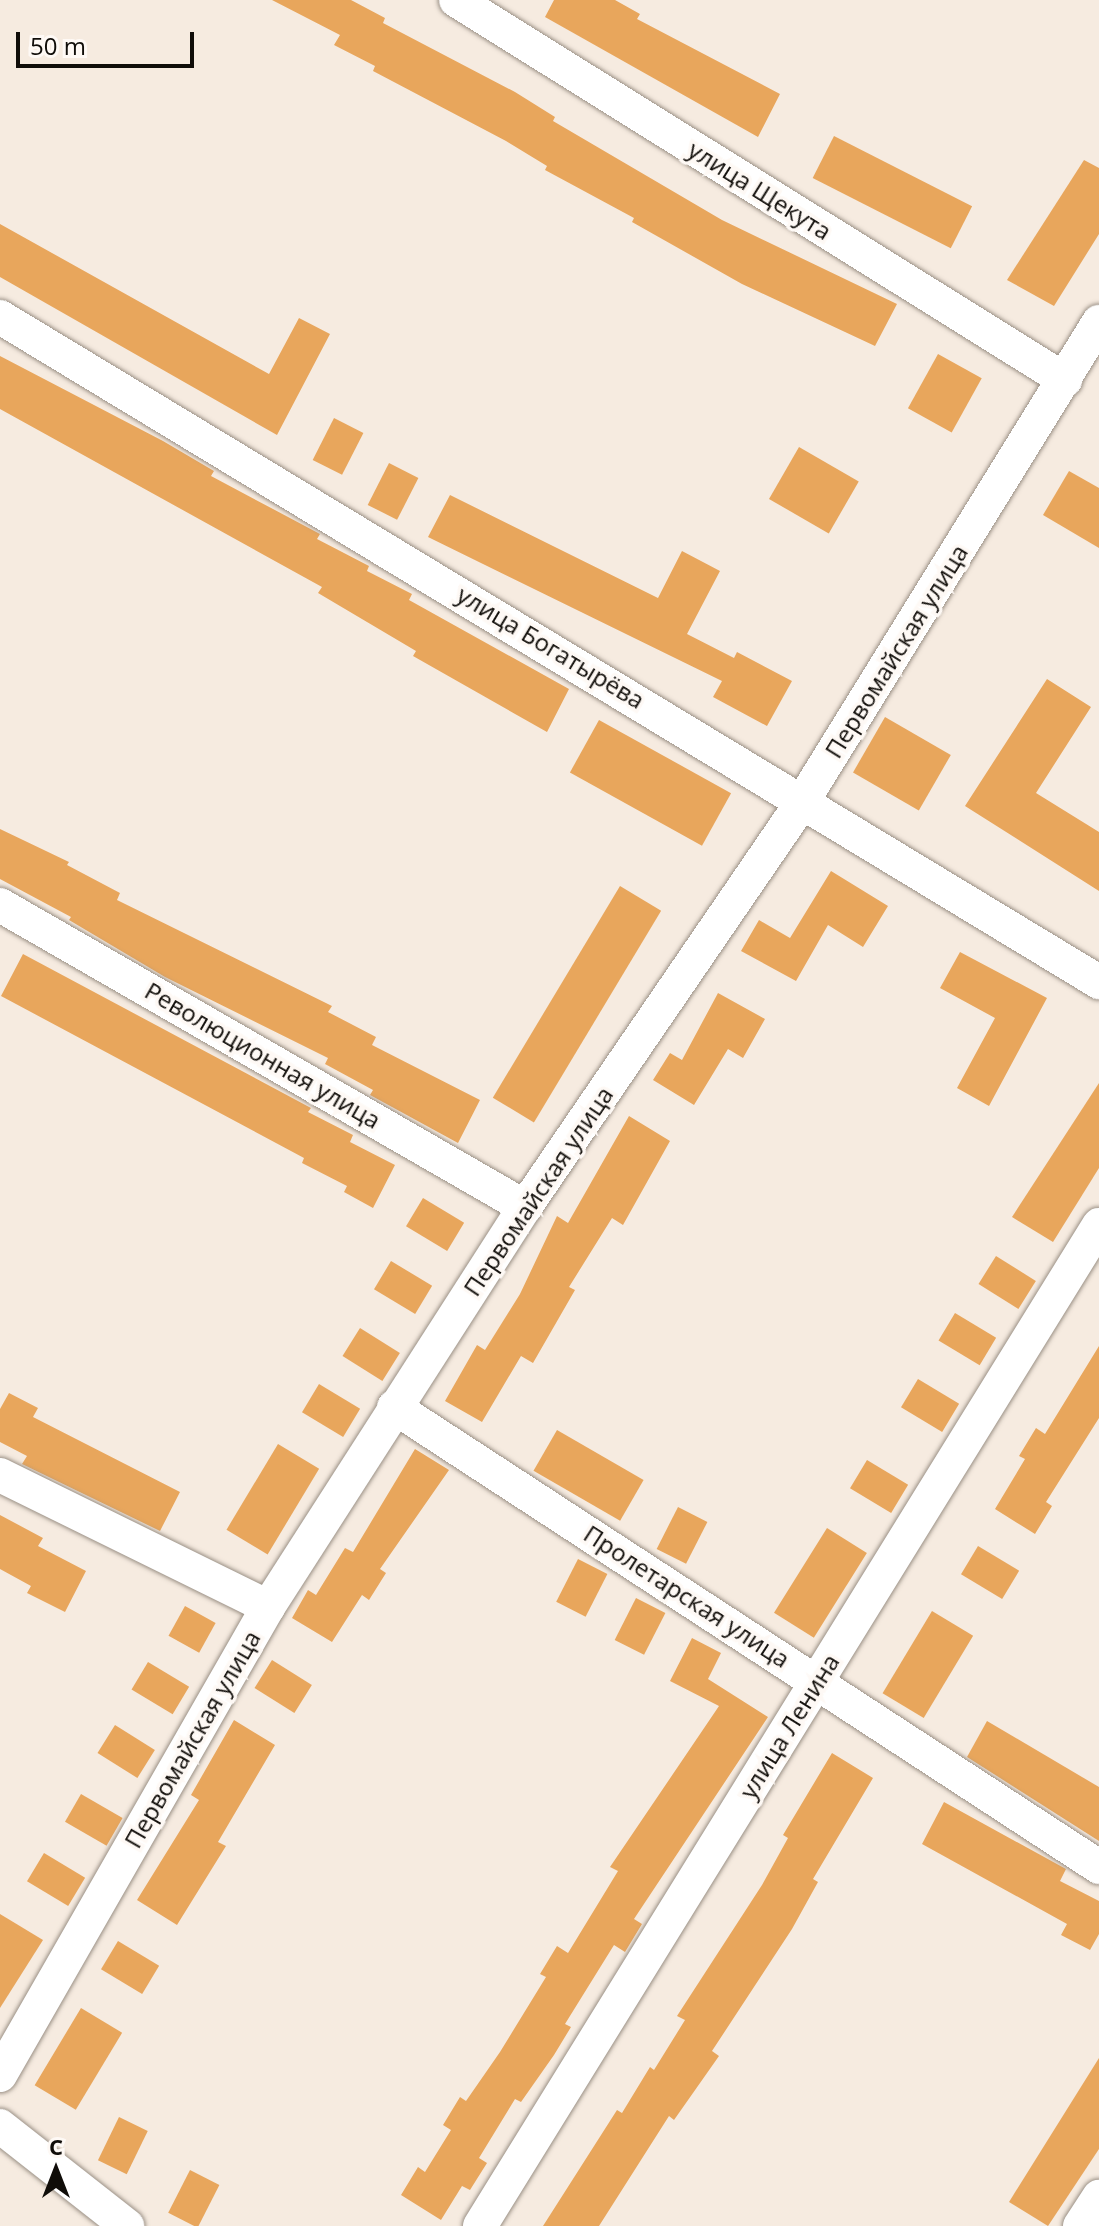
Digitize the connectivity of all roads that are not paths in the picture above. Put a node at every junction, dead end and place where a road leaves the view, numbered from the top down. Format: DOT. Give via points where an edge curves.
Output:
graph roads {
  1 [pos="456,0"];
  2 [pos="0,317"];
  3 [pos="1099,322"];
  4 [pos="1065,380"];
  5 [pos="804,799"];
  6 [pos="0,905"];
  7 [pos="1099,982"];
  8 [pos="525,1207"];
  9 [pos="1099,1225"];
  10 [pos="394,1407"];
  11 [pos="0,1475"];
  12 [pos="268,1607"];
  13 [pos="818,1680"];
  14 [pos="1099,1867"];
  15 [pos="0,2075"];
  16 [pos="0,2126"];
  17 [pos="1099,2197"];
  18 [pos="127,2226"];
  19 [pos="480,2226"];
  20 [pos="1080,2226"];
  1 -- 4 [label="street, улица Щекута"];
  2 -- 5 [label="street, улица Богатырёва"];
  3 -- 4 [label="street, Первомайская улица"];
  4 -- 5 [label="street, Первомайская улица"];
  5 -- 7 [label="street, улица Богатырёва"];
  5 -- 8 [label="street, Первомайская улица"];
  6 -- 8 [label="street, Революционная улица"];
  8 -- 10 [label="street, Первомайская улица"];
  9 -- 13 [label="street, улица Ленина"];
  10 -- 12 [label="street, Первомайская улица"];
  10 -- 13 [label="street, Пролетарская улица"];
  11 -- 12 [label="street"];
  12 -- 15 [label="street, Первомайская улица"];
  13 -- 14 [label="street, Пролетарская улица"];
  13 -- 19 [label="street, улица Ленина"];
  16 -- 18 [label="street"];
  17 -- 20 [label="street"];
}
